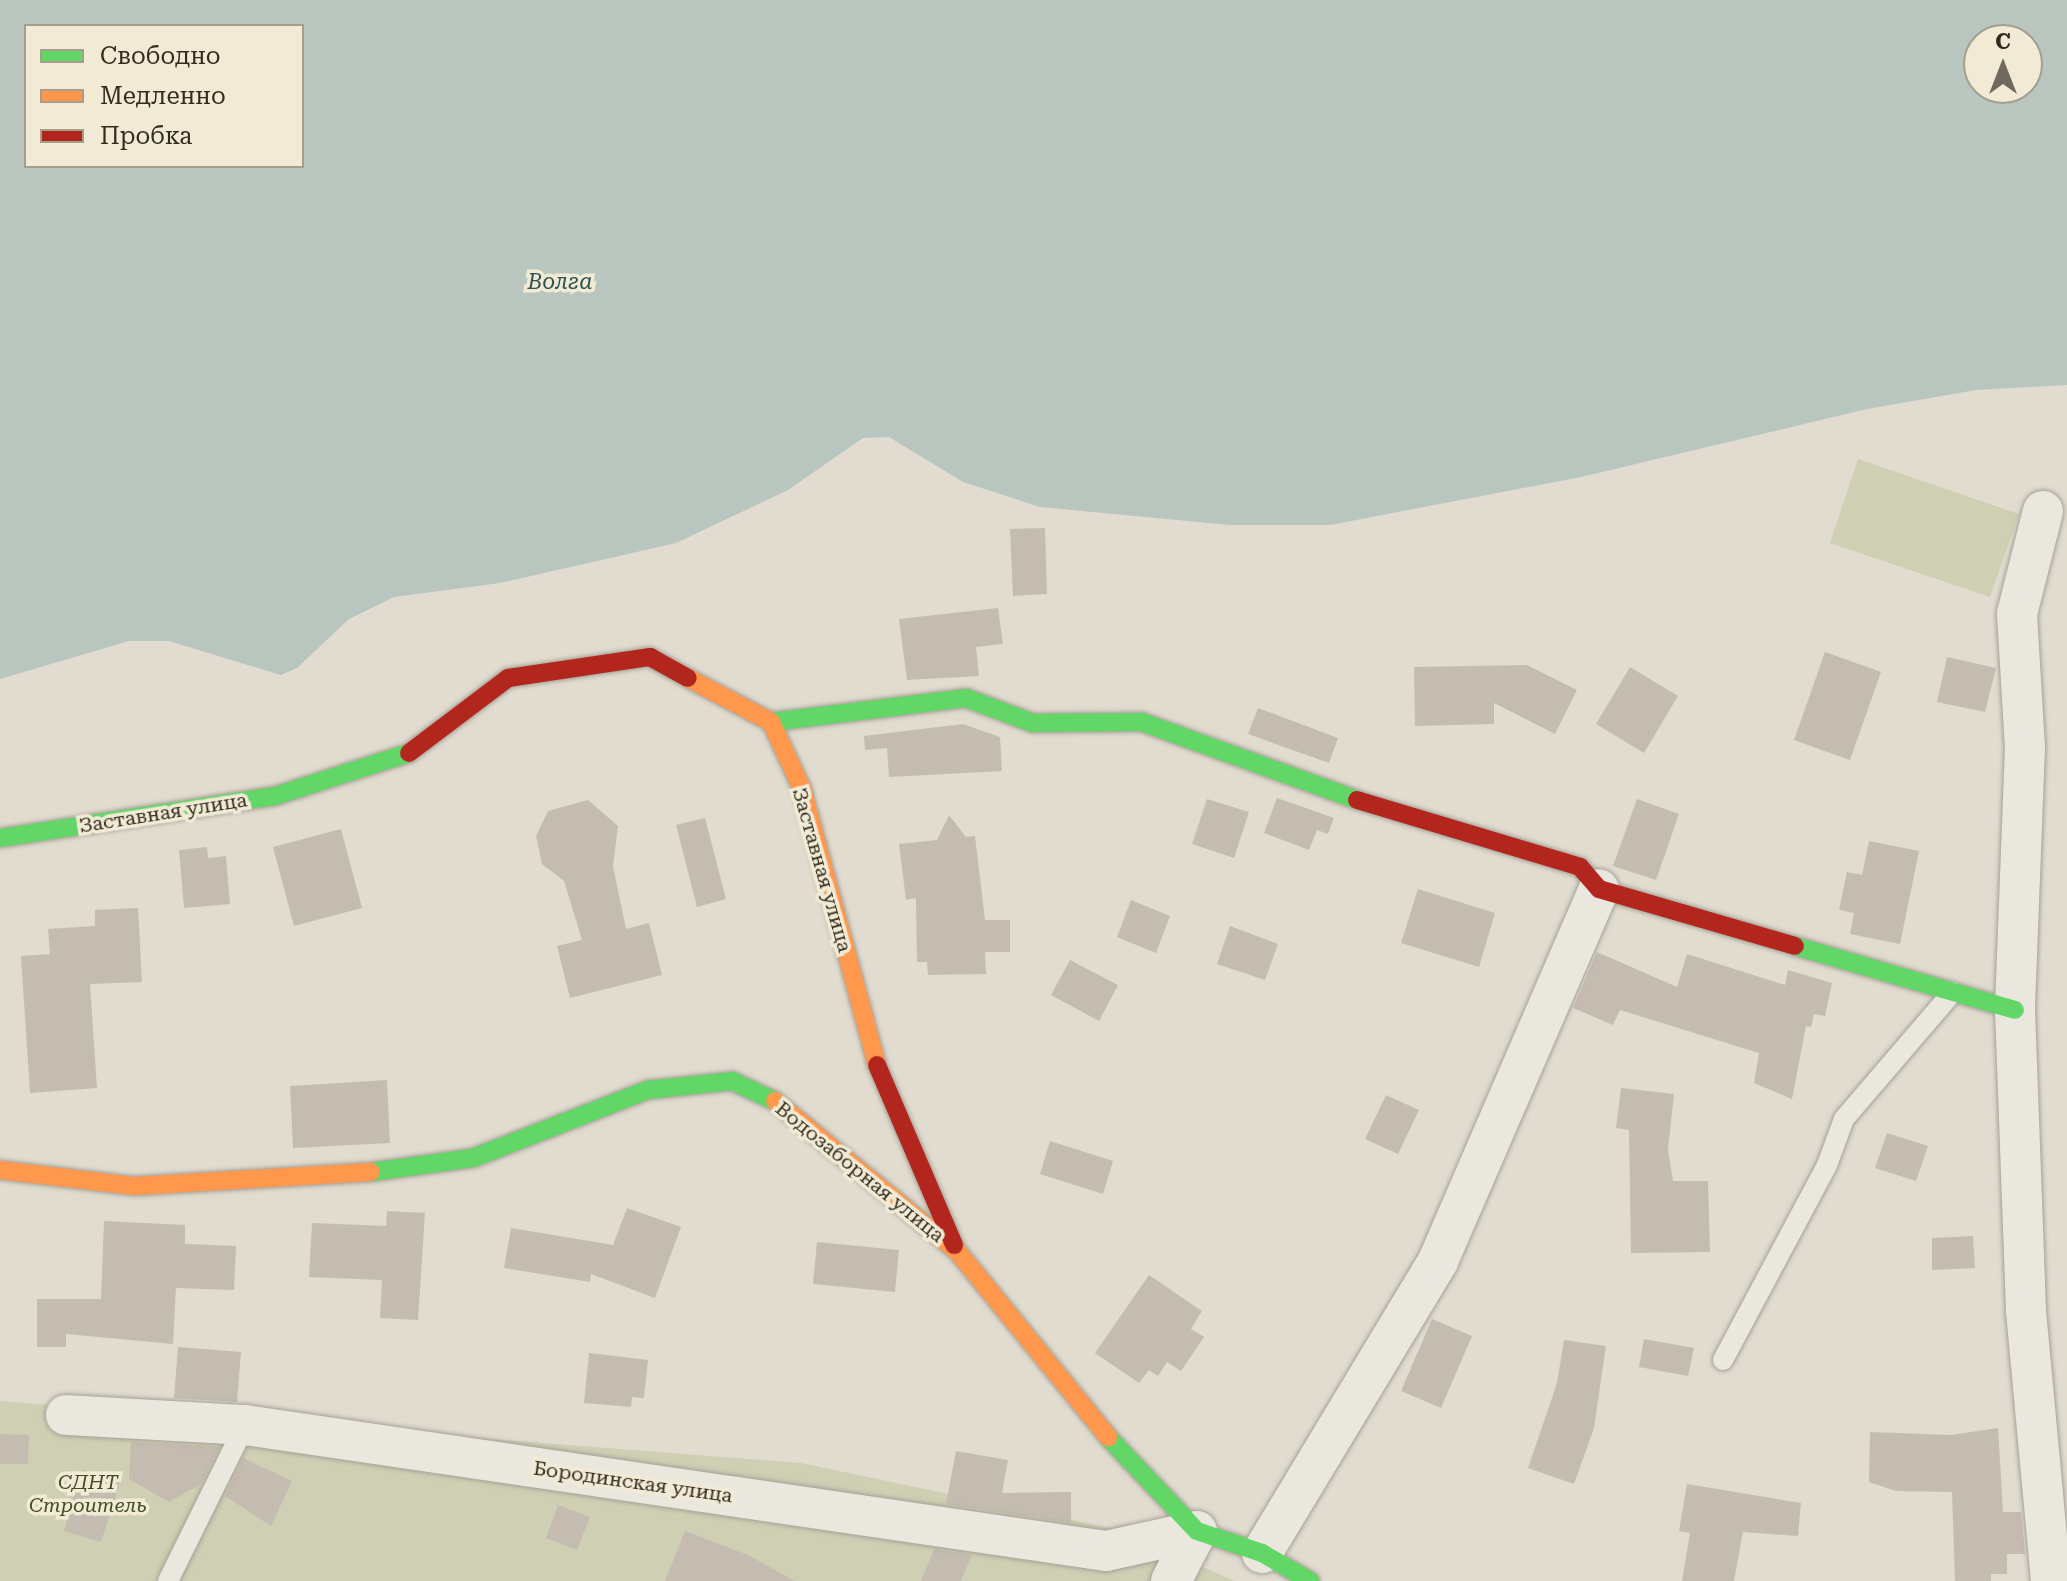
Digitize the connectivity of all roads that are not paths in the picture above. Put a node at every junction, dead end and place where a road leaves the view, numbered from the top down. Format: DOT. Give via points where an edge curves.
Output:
graph roads {
  1 [pos="2043,511"];
  2 [pos="771,722"];
  3 [pos="0,838"];
  4 [pos="1599,889"];
  5 [pos="1953,992"];
  6 [pos="2015,1010"];
  7 [pos="0,1170"];
  8 [pos="957,1251"];
  9 [pos="1723,1360"];
  10 [pos="66,1415"];
  11 [pos="245,1425"];
  12 [pos="1197,1531"];
  13 [pos="1262,1553"];
  14 [pos="168,1581"];
  15 [pos="1171,1581"];
  16 [pos="1310,1581"];
  17 [pos="2051,1581"];
  1 -- 6 [label="street" via="2017,614 2025,747"];
  2 -- 3 [label="street, Заставная улица" via="650,657 508,678 420,750 275,796"];
  2 -- 4 [label="street" via="966,698 1033,723 1142,722 1352,798 1580,867"];
  2 -- 8 [label="street, Заставная улица" via="802,789 877,1066"];
  4 -- 5 [label="street"];
  4 -- 13 [label="street" via="1438,1261"];
  5 -- 6 [label="street"];
  5 -- 9 [label="lane" via="1844,1119 1827,1165"];
  6 -- 17 [label="street" via="2026,1311"];
  7 -- 8 [label="street, Водозаборная улица" via="135,1186 402,1170 473,1158 647,1090 732,1081 775,1101"];
  8 -- 12 [label="street, Водозаборная улица" via="1088,1416"];
  10 -- 11 [label="street, Бородинская улица"];
  11 -- 12 [label="street, Бородинская улица" via="1106,1551"];
  11 -- 14 [label="lane"];
  12 -- 13 [label="street, Водозаборная улица"];
  12 -- 15 [label="street"];
  13 -- 16 [label="street, Водозаборная улица"];
}
